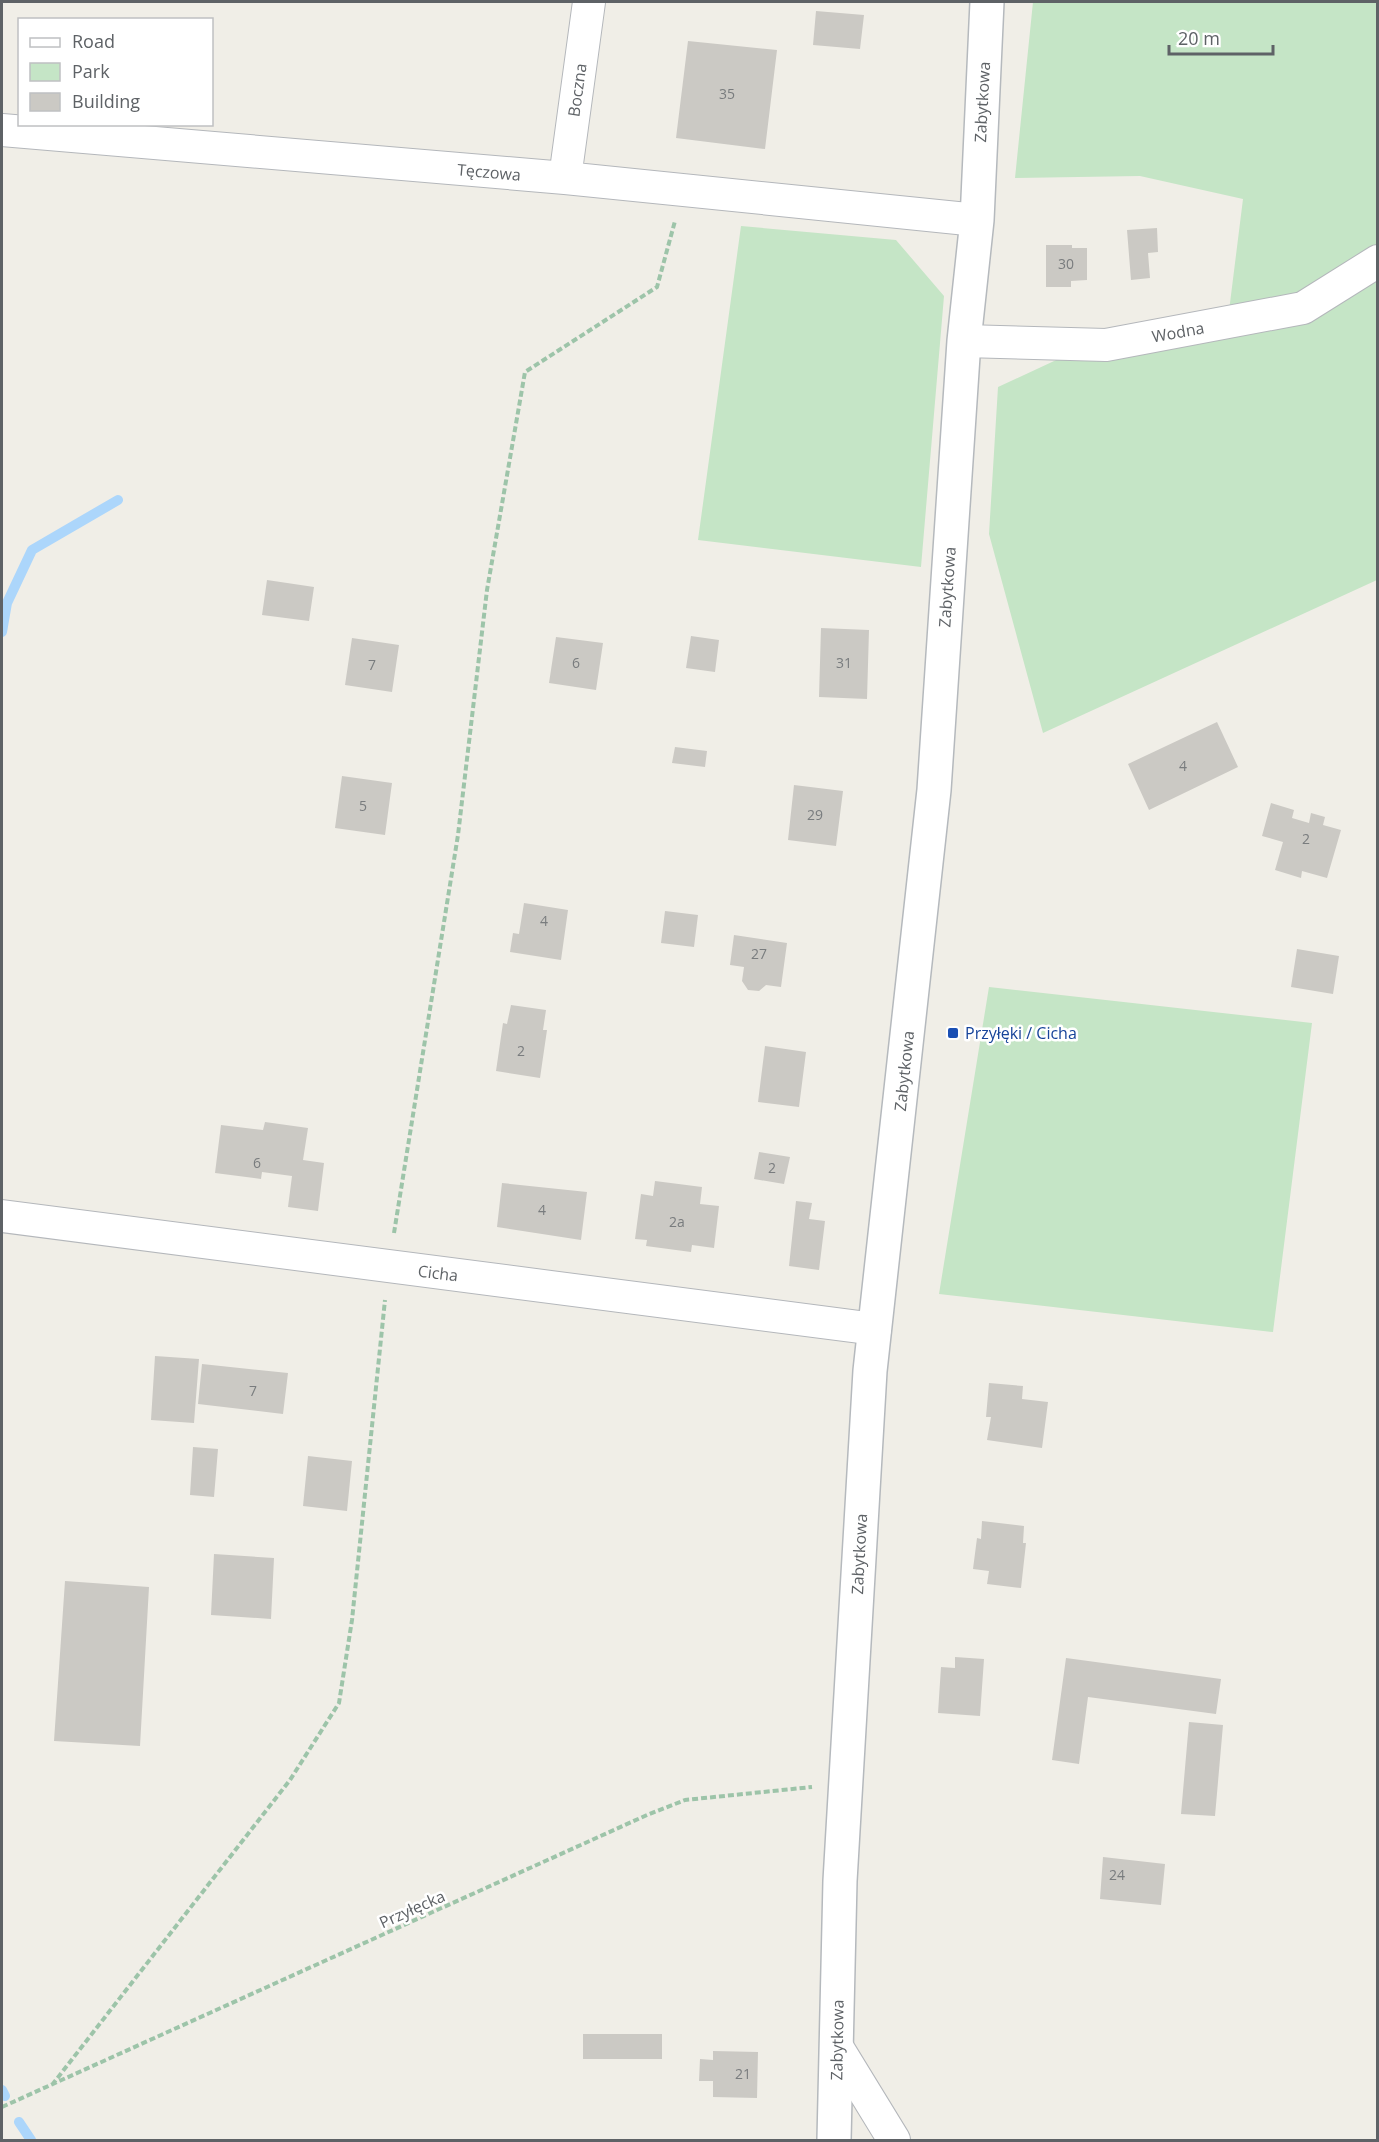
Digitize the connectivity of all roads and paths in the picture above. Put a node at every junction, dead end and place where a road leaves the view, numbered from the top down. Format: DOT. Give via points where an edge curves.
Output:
graph roads {
  1 [pos="589,2"];
  2 [pos="987,2"];
  3 [pos="2,130"];
  4 [pos="565,178"];
  5 [pos="684,190"];
  6 [pos="977,220"];
  7 [pos="1377,261"];
  8 [pos="963,341"];
  9 [pos="2,1216"];
  10 [pos="389,1267"];
  11 [pos="875,1329"];
  12 [pos="846,1783"];
  13 [pos="837,2047"];
  14 [pos="52,2085"];
  15 [pos="2,2107"];
  16 [pos="834,2140"];
  17 [pos="894,2140"];
  1 -- 4 [label="street, Boczna"];
  2 -- 6 [label="street, Zabytkowa"];
  3 -- 4 [label="street, Tęczowa"];
  4 -- 5 [label="street, Tęczowa"];
  5 -- 6 [label="street, Tęczowa"];
  5 -- 10 [label="path" via="657,287 525,372 487,590 458,835"];
  6 -- 8 [label="street, Zabytkowa"];
  7 -- 8 [label="street, Wodna" via="1303,308 1106,345"];
  8 -- 11 [label="street, Zabytkowa" via="934,790"];
  9 -- 10 [label="street, Cicha"];
  10 -- 11 [label="street, Cicha"];
  10 -- 14 [label="path" via="352,1620 339,1702 290,1780"];
  11 -- 12 [label="street, Zabytkowa"];
  12 -- 13 [label="street, Zabytkowa"];
  12 -- 14 [label="path, Przyłęcka" via="685,1800"];
  13 -- 16 [label="street, Zabytkowa"];
  13 -- 17 [label="street"];
  14 -- 15 [label="path, Przyłęcka"];
}
